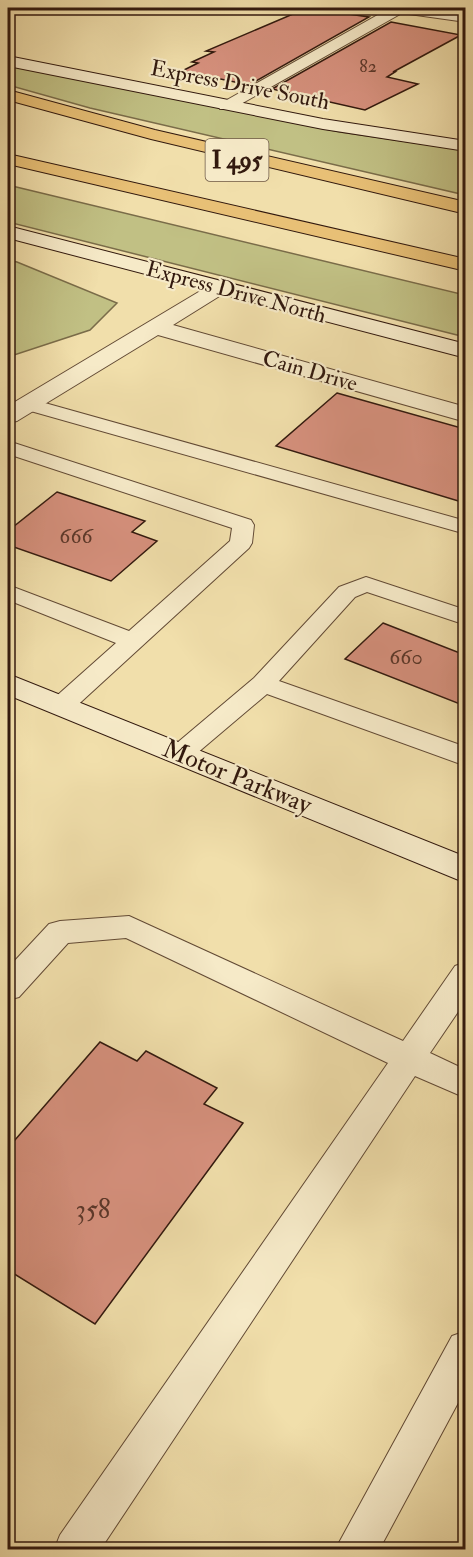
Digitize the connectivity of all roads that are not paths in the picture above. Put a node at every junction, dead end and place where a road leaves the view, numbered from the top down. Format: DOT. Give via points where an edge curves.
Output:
graph roads {
  1 [pos="400,8"];
  2 [pos="465,18"];
  3 [pos="8,62"];
  4 [pos="8,95"];
  5 [pos="226,105"];
  6 [pos="8,111"];
  7 [pos="465,146"];
  8 [pos="8,159"];
  9 [pos="8,165"];
  10 [pos="465,208"];
  11 [pos="271,219"];
  12 [pos="8,232"];
  13 [pos="465,265"];
  14 [pos="219,288"];
  15 [pos="155,327"];
  16 [pos="465,351"];
  17 [pos="14,406"];
  18 [pos="465,415"];
  19 [pos="13,454"];
  20 [pos="465,528"];
  21 [pos="8,592"];
  22 [pos="465,618"];
  23 [pos="133,641"];
  24 [pos="8,684"];
  25 [pos="263,684"];
  26 [pos="61,706"];
  27 [pos="180,754"];
  28 [pos="465,756"];
  29 [pos="462,864"];
  30 [pos="465,975"];
  31 [pos="8,988"];
  32 [pos="409,1058"];
  33 [pos="465,1084"];
  34 [pos="465,1349"];
  35 [pos="75,1550"];
  36 [pos="356,1550"];
  1 -- 2 [label="main road"];
  1 -- 5 [label="main road"];
  3 -- 5 [label="main road, Express Drive South"];
  4 -- 10 [label="highway" via="151,134"];
  5 -- 7 [label="main road, Express Drive South"];
  6 -- 10 [label="highway, I 495"];
  8 -- 11 [label="highway, I 495"];
  9 -- 11 [label="highway"];
  11 -- 13 [label="highway, I 495"];
  12 -- 14 [label="main road, Express Drive North"];
  14 -- 15 [label="main road"];
  14 -- 16 [label="main road, Express Drive North"];
  15 -- 17 [label="main road"];
  15 -- 18 [label="main road, Cain Drive"];
  17 -- 20 [label="lane"];
  19 -- 23 [label="lane" via="243,525 241,543"];
  21 -- 23 [label="lane"];
  22 -- 25 [label="lane" via="366,584 347,592"];
  23 -- 26 [label="lane"];
  24 -- 26 [label="main road, Motor Parkway"];
  25 -- 27 [label="lane"];
  25 -- 28 [label="lane"];
  26 -- 27 [label="main road, Motor Parkway"];
  27 -- 29 [label="main road, Motor Parkway"];
  30 -- 32 [label="lane"];
  31 -- 32 [label="lane" via="60,933 129,927"];
  32 -- 33 [label="lane"];
  32 -- 35 [label="lane"];
  34 -- 36 [label="lane"];
}
